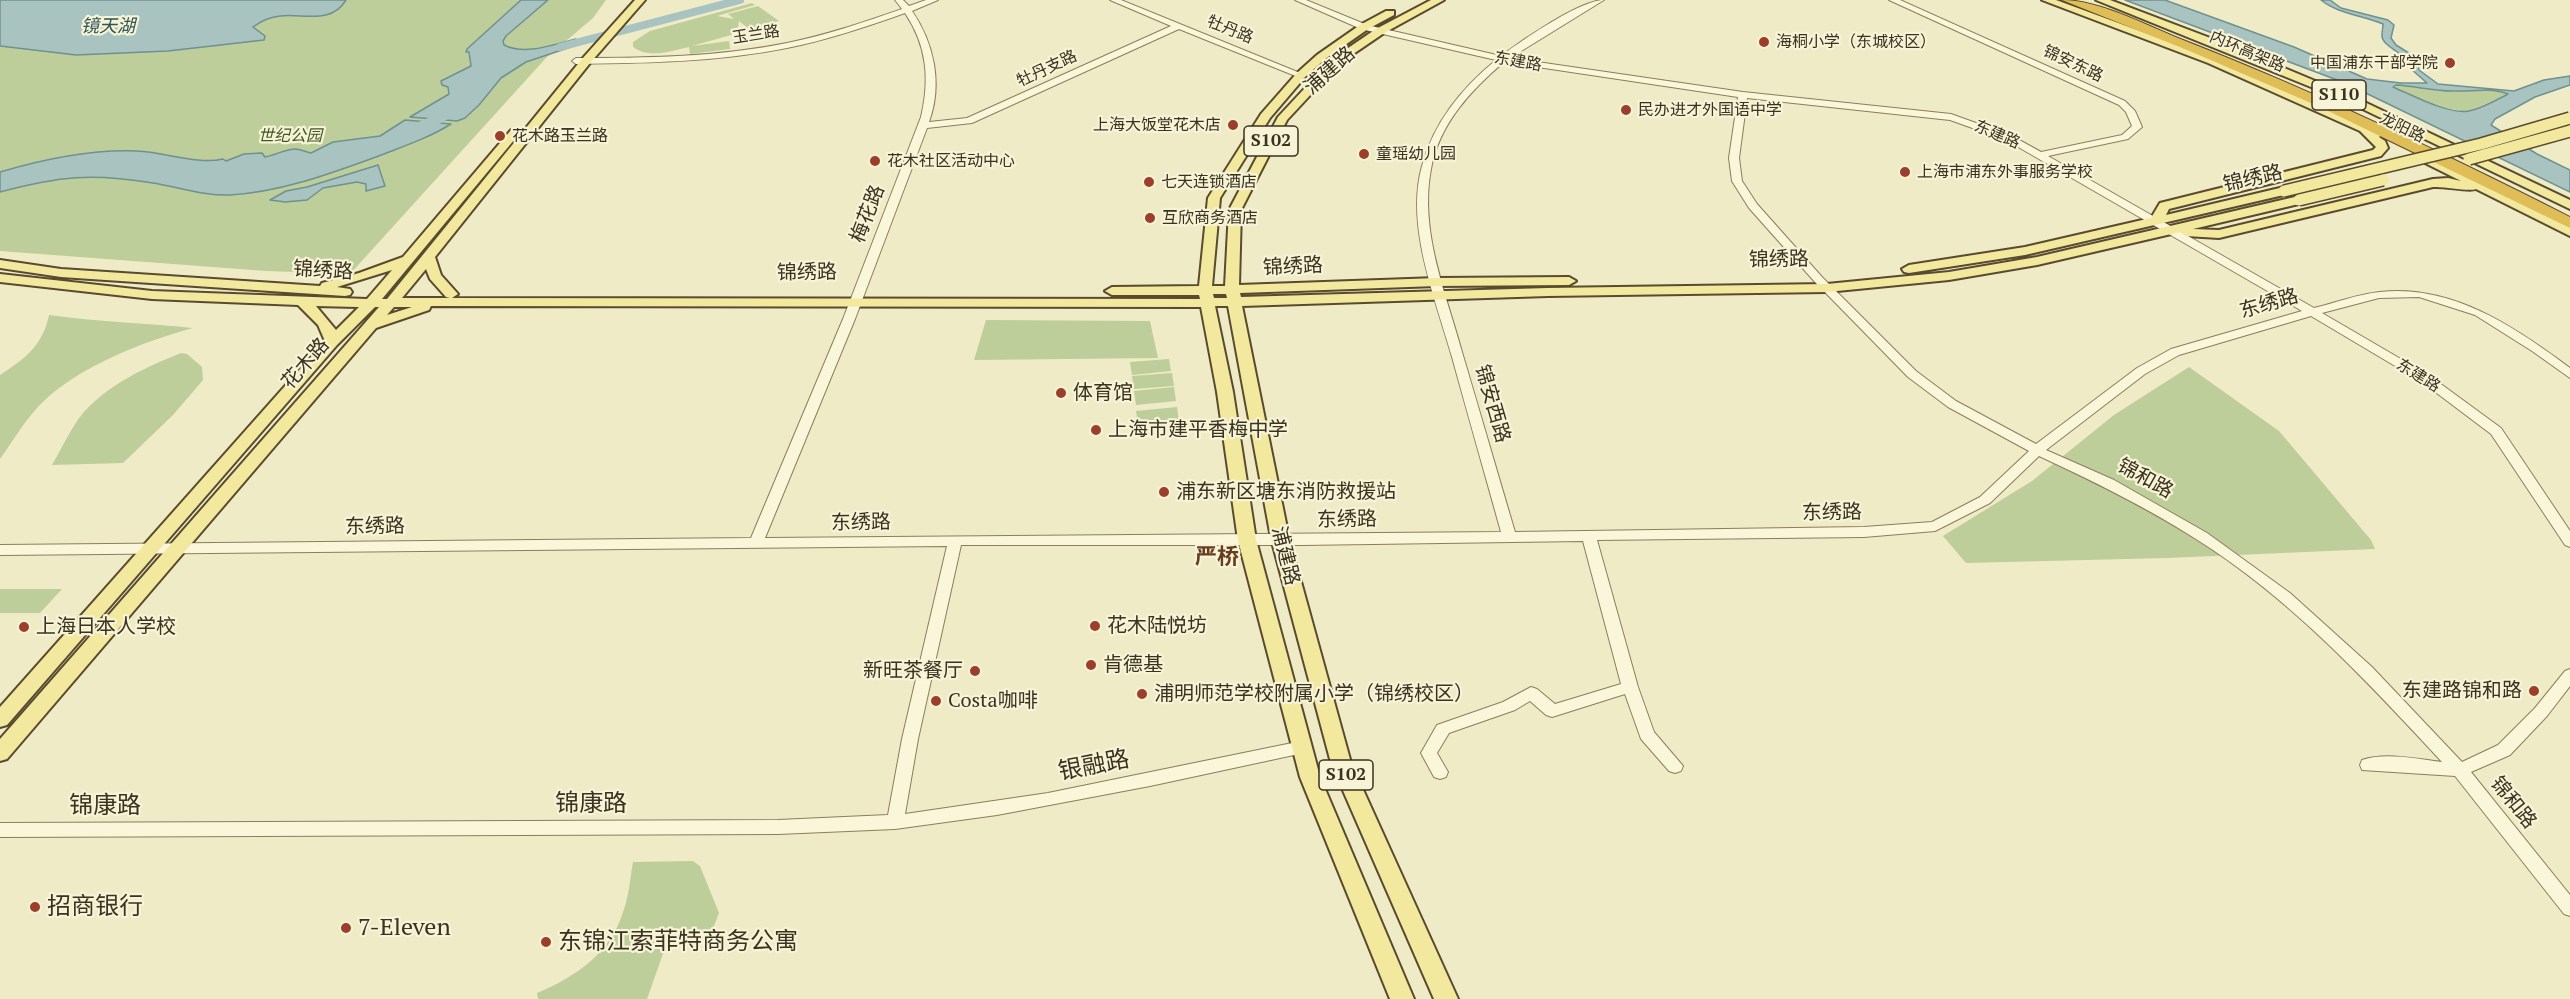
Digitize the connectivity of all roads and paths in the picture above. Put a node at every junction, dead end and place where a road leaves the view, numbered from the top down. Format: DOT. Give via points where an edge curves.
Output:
graph roads {
  1 [pos="628,0"];
  2 [pos="639,0"];
  3 [pos="899,0"];
  4 [pos="934,0"];
  5 [pos="1114,0"];
  6 [pos="1299,0"];
  7 [pos="1415,0"];
  8 [pos="1438,0"];
  9 [pos="1600,0"];
  10 [pos="1893,0"];
  11 [pos="2047,0"];
  12 [pos="2059,0"];
  13 [pos="2068,0"];
  14 [pos="2085,0"];
  15 [pos="2101,0"];
  16 [pos="907,10"];
  17 [pos="1178,26"];
  18 [pos="1364,27"];
  19 [pos="1380,31"];
  20 [pos="605,34"];
  21 [pos="2174,39"];
  22 [pos="1501,59"];
  23 [pos="581,61"];
  24 [pos="1301,75"];
  25 [pos="1743,95"];
  26 [pos="2304,100"];
  27 [pos="2570,118"];
  28 [pos="924,125"];
  29 [pos="2570,131"];
  30 [pos="2041,156"];
  31 [pos="2512,201"];
  32 [pos="2570,206"];
  33 [pos="2570,214"];
  34 [pos="2155,222"];
  35 [pos="2570,223"];
  36 [pos="2170,230"];
  37 [pos="2570,232"];
  38 [pos="428,257"];
  39 [pos="406,260"];
  40 [pos="0,264"];
  41 [pos="0,278"];
  42 [pos="1437,282"];
  43 [pos="1822,283"];
  44 [pos="314,290"];
  45 [pos="1207,296"];
  46 [pos="1232,296"];
  47 [pos="1442,296"];
  48 [pos="857,297"];
  49 [pos="375,298"];
  50 [pos="395,298"];
  51 [pos="448,298"];
  52 [pos="302,301"];
  53 [pos="2312,312"];
  54 [pos="368,327"];
  55 [pos="332,342"];
  56 [pos="2570,374"];
  57 [pos="2038,451"];
  58 [pos="1589,536"];
  59 [pos="1509,537"];
  60 [pos="1280,538"];
  61 [pos="1247,540"];
  62 [pos="956,541"];
  63 [pos="2570,542"];
  64 [pos="756,543"];
  65 [pos="177,548"];
  66 [pos="149,549"];
  67 [pos="0,550"];
  68 [pos="2570,675"];
  69 [pos="1630,687"];
  70 [pos="0,720"];
  71 [pos="1302,747"];
  72 [pos="0,753"];
  73 [pos="2368,765"];
  74 [pos="1675,766"];
  75 [pos="2460,771"];
  76 [pos="1440,772"];
  77 [pos="895,822"];
  78 [pos="0,830"];
  79 [pos="2570,908"];
  80 [pos="1402,999"];
  81 [pos="1446,999"];
  1 -- 20 [label="main road, 花木路"];
  2 -- 20 [label="main road, 花木路" via="618,26"];
  3 -- 16 [label="street, 梅花路"];
  4 -- 16 [label="street, 玉兰路"];
  5 -- 17 [label="street, 牡丹路"];
  6 -- 18 [label="street, 东建路"];
  7 -- 18 [label="main road, 浦建路 / S102"];
  8 -- 19 [label="main road, 浦建路 / S102"];
  9 -- 22 [label="street"];
  10 -- 30 [label="street, 锦安东路" via="2122,103 2135,120 2137,127 2125,137"];
  11 -- 26 [label="main road, 龙阳路 / S110" via="2203,57"];
  12 -- 21 [label="highway"];
  13 -- 21 [label="highway, 内环高架路"];
  14 -- 33 [label="highway, 内环高架路" via="2222,51 2334,99"];
  15 -- 32 [label="main road, 龙阳路 / S110" via="2352,100"];
  16 -- 23 [label="street, 玉兰路" via="820,38 758,51 673,60"];
  16 -- 28 [label="street, 梅花路" via="922,33 931,63 931,95"];
  17 -- 24 [label="street, 牡丹路"];
  17 -- 28 [label="street, 牡丹支路" via="969,121"];
  18 -- 19 [label="street, 东建路"];
  18 -- 24 [label="main road, 浦建路 / S102"];
  19 -- 22 [label="street, 东建路"];
  19 -- 46 [label="main road, 浦建路 / S102" via="1336,61 1281,119 1235,210"];
  20 -- 23 [label="main road, 花木路"];
  20 -- 23 [label="main road, 花木路" via="592,43"];
  21 -- 35 [label="highway, 内环高架路" via="2369,123"];
  22 -- 25 [label="street, 东建路"];
  22 -- 42 [label="street" via="1457,102 1429,156 1423,219"];
  23 -- 38 [label="main road, 花木路"];
  23 -- 39 [label="main road, 花木路"];
  24 -- 45 [label="main road, 浦建路 / S102" via="1265,116 1214,198"];
  25 -- 30 [label="street, 东建路" via="1951,117 2009,138"];
  25 -- 43 [label="street, 锦和路" via="1734,158 1737,181 1753,206"];
  26 -- 31 [label="main road, 龙阳路 / S110"];
  26 -- 34 [label="main road" via="2372,136 2381,144 2380,151 2164,206"];
  27 -- 34 [label="main road, 锦绣路, bridge" via="2481,144"];
  28 -- 48 [label="street, 梅花路"];
  29 -- 36 [label="main road, 锦绣路, bridge" via="2498,152"];
  30 -- 34 [label="street, 东建路"];
  31 -- 36 [label="main road" via="2469,186 2440,182 2219,234"];
  31 -- 37 [label="main road, 龙阳路 / S110"];
  34 -- 36 [label="street, 东建路"];
  34 -- 43 [label="main road, 锦绣路" via="2025,251"];
  36 -- 43 [label="main road, 锦绣路" via="2037,261 1950,276"];
  36 -- 53 [label="street, 东建路"];
  38 -- 50 [label="main road, 花木路"];
  38 -- 51 [label="main road"];
  39 -- 44 [label="main road"];
  39 -- 49 [label="main road, 花木路"];
  40 -- 44 [label="main road, 锦绣路" via="60,273"];
  41 -- 52 [label="main road, 锦绣路" via="152,295"];
  42 -- 43 [label="main road, 锦绣路"];
  42 -- 46 [label="main road, 锦绣路"];
  42 -- 47 [label="street, 锦安西路"];
  43 -- 47 [label="main road, 锦绣路"];
  43 -- 57 [label="street, 锦和路" via="1912,374 1952,404"];
  44 -- 49 [label="main road, 锦绣路"];
  45 -- 46 [label="main road, 锦绣路"];
  45 -- 48 [label="main road, 锦绣路"];
  45 -- 61 [label="main road, 浦建路 / S102"];
  46 -- 47 [label="main road, 锦绣路"];
  46 -- 60 [label="main road, 浦建路 / S102"];
  47 -- 59 [label="street, 锦安西路"];
  48 -- 51 [label="main road, 锦绣路"];
  48 -- 64 [label="street, 梅花路"];
  49 -- 50 [label="main road, 锦绣路"];
  49 -- 52 [label="main road, 锦绣路"];
  49 -- 55 [label="main road, 花木路"];
  50 -- 51 [label="main road, 锦绣路"];
  50 -- 54 [label="main road, 花木路"];
  51 -- 54 [label="main road"];
  52 -- 55 [label="main road" via="323,320"];
  53 -- 56 [label="street, 东绣路" via="2379,295 2420,294 2479,313"];
  53 -- 57 [label="street, 东绣路" via="2172,354 2141,371"];
  53 -- 63 [label="street, 东建路" via="2426,380 2496,431"];
  54 -- 65 [label="main road, 花木路"];
  55 -- 66 [label="main road, 花木路"];
  57 -- 58 [label="street, 东绣路" via="1985,500 1935,526 1864,532"];
  57 -- 75 [label="street, 锦和路" via="2109,483 2202,536 2285,597 2367,671"];
  58 -- 59 [label="street, 东绣路"];
  58 -- 69 [label="street"];
  59 -- 60 [label="street, 东绣路"];
  60 -- 61 [label="street, 东绣路"];
  60 -- 81 [label="main road, 浦建路 / S102" via="1341,764"];
  61 -- 62 [label="street, 东绣路"];
  61 -- 71 [label="main road, 浦建路 / S102"];
  62 -- 64 [label="street, 东绣路"];
  62 -- 77 [label="street"];
  64 -- 65 [label="street, 东绣路"];
  65 -- 66 [label="street, 东绣路"];
  65 -- 72 [label="main road, 花木路"];
  66 -- 67 [label="street, 东绣路"];
  66 -- 70 [label="main road, 花木路"];
  68 -- 75 [label="street" via="2504,750"];
  69 -- 74 [label="street" via="1647,735"];
  69 -- 76 [label="street" via="1552,711 1531,693 1509,706 1443,729 1429,753"];
  71 -- 77 [label="street, 银融路" via="1019,805"];
  71 -- 80 [label="main road, 浦建路 / S102" via="1310,777"];
  73 -- 75 [label="street"];
  75 -- 79 [label="street, 锦和路"];
  77 -- 78 [label="street, 锦康路" via="767,827"];
}
